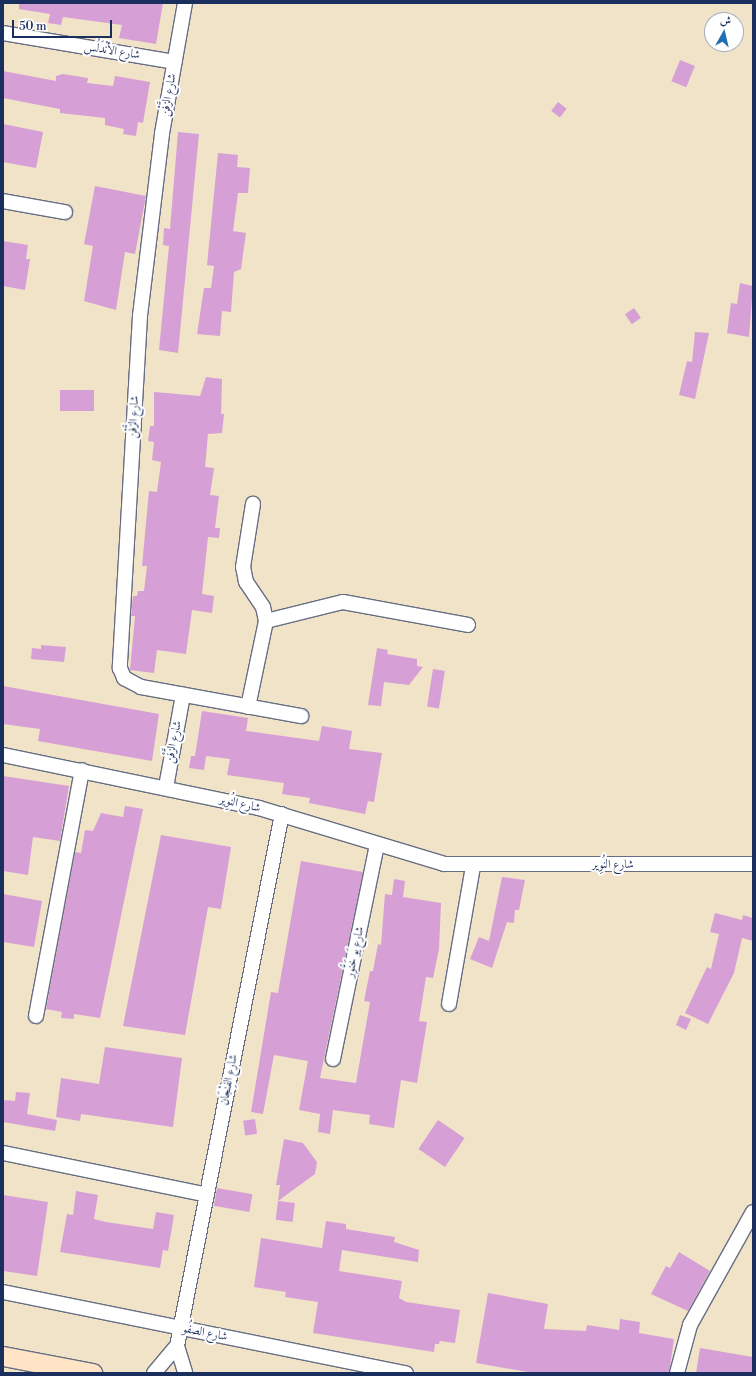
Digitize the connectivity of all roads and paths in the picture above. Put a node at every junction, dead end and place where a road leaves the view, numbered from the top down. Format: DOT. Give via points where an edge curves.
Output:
graph roads {
  1 [pos="186,3"];
  2 [pos="3,33"];
  3 [pos="175,62"];
  4 [pos="3,201"];
  5 [pos="65,212"];
  6 [pos="253,504"];
  7 [pos="266,621"];
  8 [pos="468,625"];
  9 [pos="183,695"];
  10 [pos="248,707"];
  11 [pos="301,716"];
  12 [pos="3,755"];
  13 [pos="82,770"];
  14 [pos="166,787"];
  15 [pos="282,814"];
  16 [pos="377,844"];
  17 [pos="753,864"];
  18 [pos="473,866"];
  19 [pos="449,1004"];
  20 [pos="36,1016"];
  21 [pos="333,1059"];
  22 [pos="3,1154"];
  23 [pos="207,1195"];
  24 [pos="753,1212"];
  25 [pos="3,1292"];
  26 [pos="181,1328"];
  27 [pos="177,1346"];
  28 [pos="3,1356"];
  29 [pos="92,1373"];
  30 [pos="154,1373"];
  31 [pos="185,1373"];
  32 [pos="406,1373"];
  33 [pos="677,1373"];
  1 -- 3 [label="street, شارع الزَّفْن"];
  2 -- 3 [label="street, شارع الأنْدَلُس"];
  3 -- 9 [label="street, شارع الزَّفْن" via="140,316 120,668 131,684"];
  4 -- 5 [label="street"];
  6 -- 7 [label="street" via="243,568 246,582 263,607"];
  7 -- 8 [label="street" via="343,602"];
  7 -- 10 [label="street"];
  9 -- 10 [label="street"];
  9 -- 14 [label="street, شارع الزَّفْن"];
  10 -- 11 [label="street"];
  12 -- 13 [label="street, شارع النُوِير"];
  13 -- 14 [label="street, شارع النُوِير"];
  13 -- 20 [label="street"];
  14 -- 15 [label="street, شارع النُوِير"];
  15 -- 16 [label="street, شارع النُوِير"];
  15 -- 23 [label="street, شارع الفِنْجَان"];
  16 -- 18 [label="street, شارع النُوِير" via="432,862"];
  16 -- 21 [label="street, شارع يَو خَنُّور"];
  17 -- 18 [label="street, شارع النُوِير"];
  18 -- 19 [label="street"];
  22 -- 23 [label="street"];
  23 -- 26 [label="street, شارع الفِنْجَان"];
  24 -- 33 [label="street" via="690,1325"];
  25 -- 26 [label="street, شارع الصفُو"];
  26 -- 27 [label="street, شارع الفِنْجَان"];
  26 -- 32 [label="street, شارع الصفُو"];
  27 -- 30 [label="street, شارع الفِنْجَان"];
  27 -- 31 [label="street, شارع الفِنْجَان"];
  28 -- 29 [label="main road"];
}
